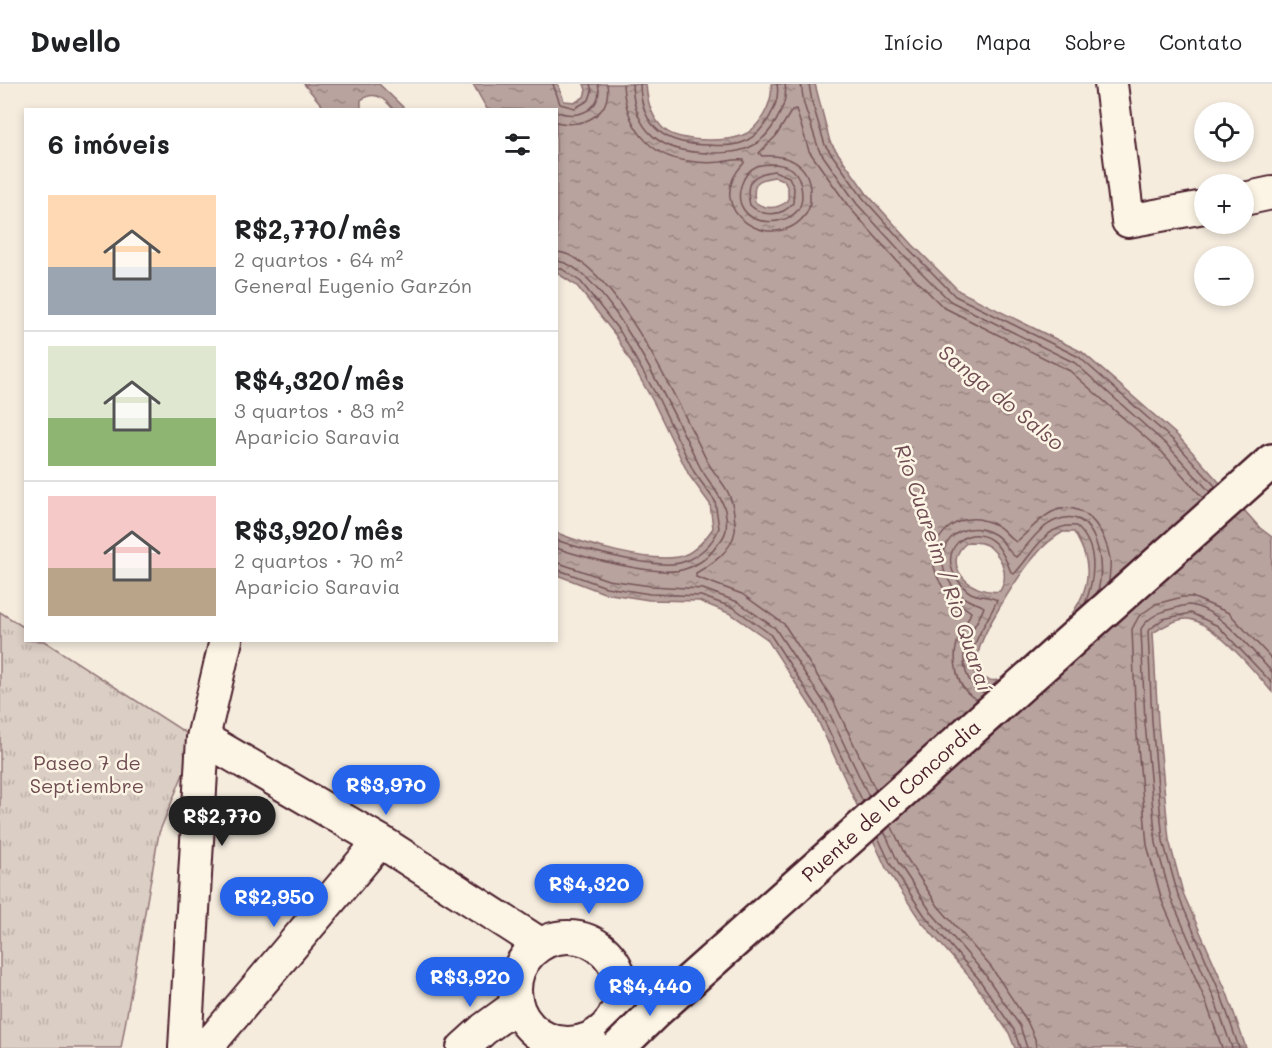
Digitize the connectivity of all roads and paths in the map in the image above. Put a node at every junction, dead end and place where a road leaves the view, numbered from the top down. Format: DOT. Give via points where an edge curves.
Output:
graph roads {
  1 [pos="1111,84"];
  2 [pos="1272,193"];
  3 [pos="1254,197"];
  4 [pos="1194,209"];
  5 [pos="1272,461"];
  6 [pos="226,642"];
  7 [pos="203,738"];
  8 [pos="380,841"];
  9 [pos="540,944"];
  10 [pos="620,1000"];
  11 [pos="517,1005"];
  12 [pos="542,1040"];
  13 [pos="184,1048"];
  14 [pos="206,1048"];
  15 [pos="463,1048"];
  16 [pos="618,1048"];
  17 [pos="633,1048"];
  1 -- 4 [label="street" via="1128,221"];
  2 -- 3 [label="street"];
  5 -- 16 [label="main road, Puente de la Concordia, bridge"];
  6 -- 7 [label="street"];
  7 -- 8 [label="street"];
  7 -- 13 [label="street"];
  8 -- 9 [label="street"];
  8 -- 14 [label="street"];
  9 -- 10 [label="street" via="574,937 591,942 615,966 621,983"];
  9 -- 11 [label="street" via="518,971 514,988"];
  10 -- 12 [label="street" via="603,1030 588,1039"];
  10 -- 17 [label="street"];
  11 -- 12 [label="street"];
  11 -- 15 [label="street"];
}
